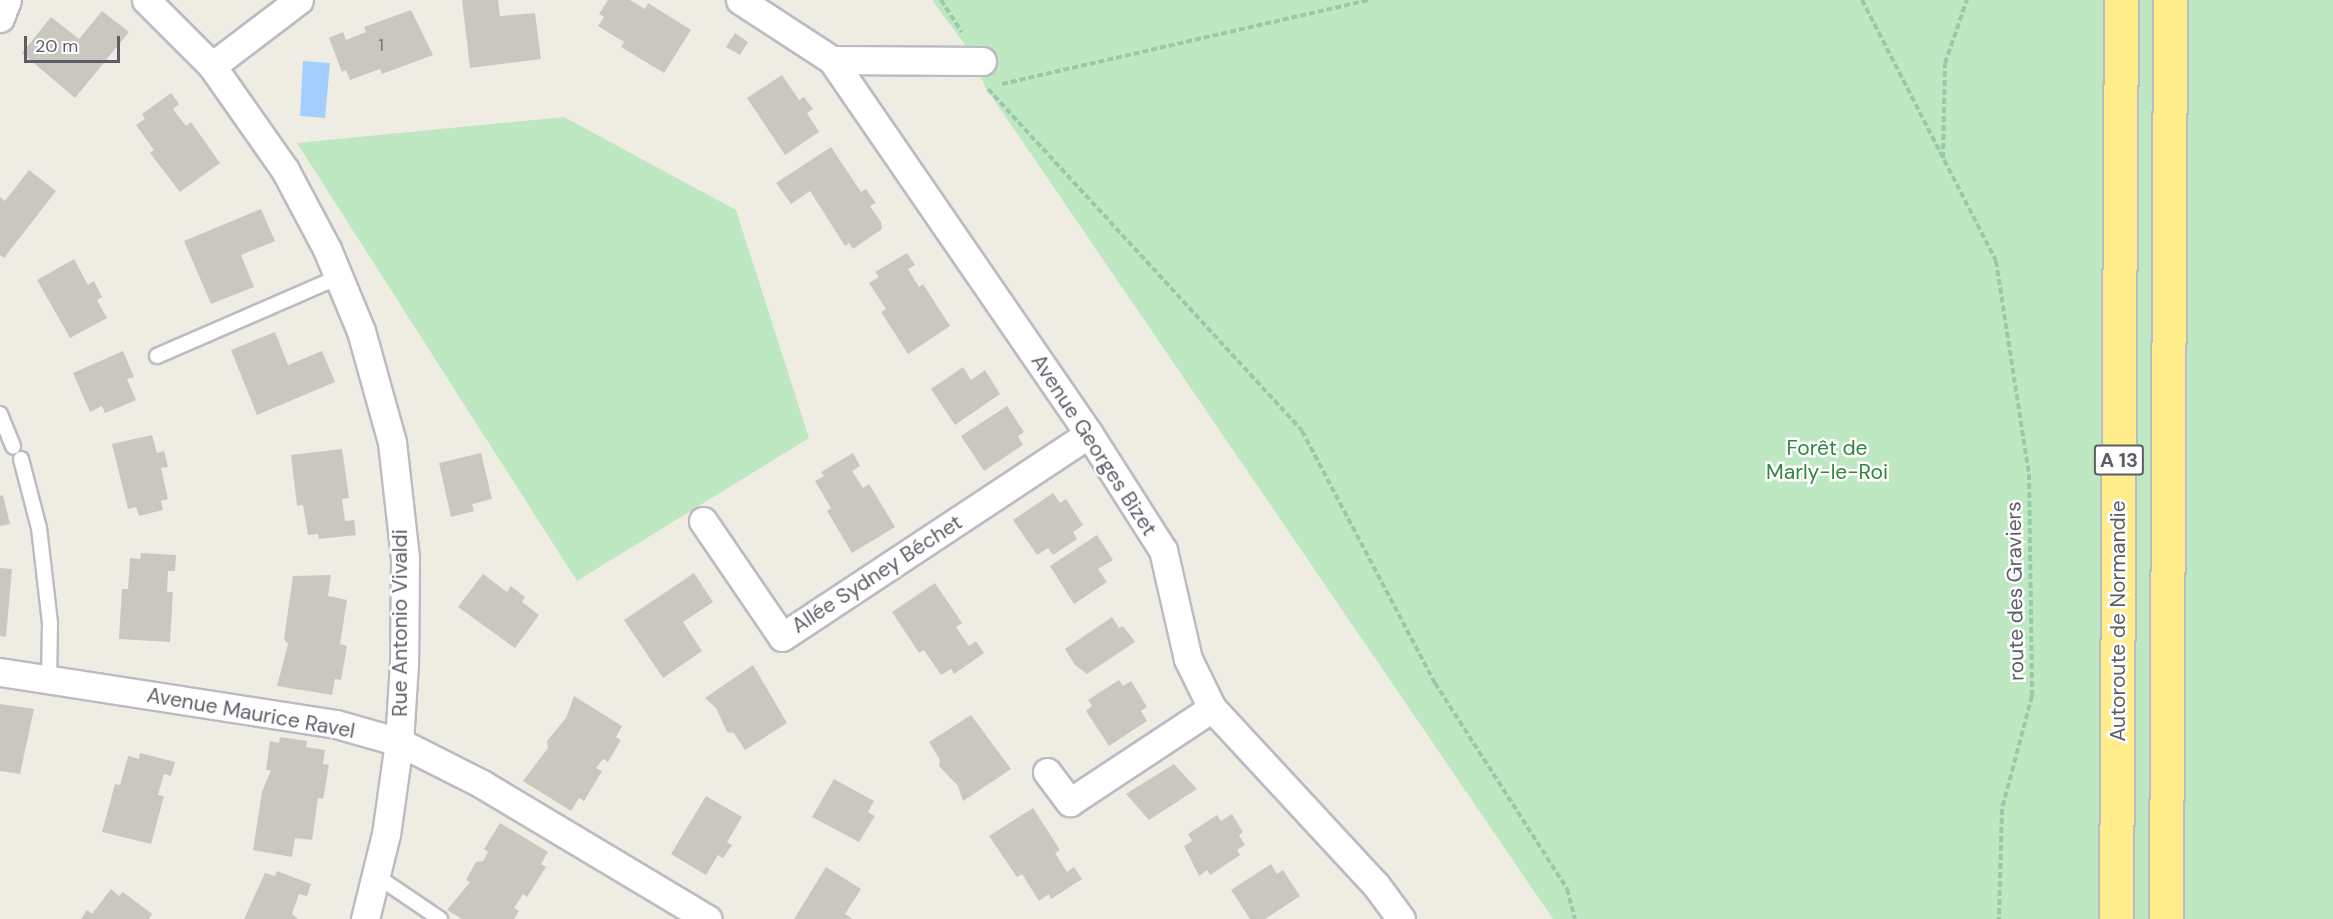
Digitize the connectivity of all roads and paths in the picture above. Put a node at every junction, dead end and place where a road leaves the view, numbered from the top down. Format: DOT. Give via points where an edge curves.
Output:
graph roads {
  1 [pos="7,0"];
  2 [pos="147,0"];
  3 [pos="299,0"];
  4 [pos="740,0"];
  5 [pos="940,0"];
  6 [pos="1370,0"];
  7 [pos="1862,0"];
  8 [pos="1967,0"];
  9 [pos="2121,0"];
  10 [pos="2170,0"];
  11 [pos="0,18"];
  12 [pos="832,60"];
  13 [pos="982,61"];
  14 [pos="212,66"];
  15 [pos="986,88"];
  16 [pos="1943,158"];
  17 [pos="339,277"];
  18 [pos="157,356"];
  19 [pos="0,414"];
  20 [pos="1089,434"];
  21 [pos="703,521"];
  22 [pos="0,672"];
  23 [pos="49,679"];
  24 [pos="1212,708"];
  25 [pos="399,742"];
  26 [pos="1047,772"];
  27 [pos="378,877"];
  28 [pos="365,919"];
  29 [pos="440,919"];
  30 [pos="708,919"];
  31 [pos="1401,919"];
  32 [pos="1575,919"];
  33 [pos="1999,919"];
  34 [pos="2116,919"];
  35 [pos="2166,919"];
  1 -- 11 [label="street"];
  2 -- 14 [label="street, Rue Antonio Vivaldi"];
  3 -- 14 [label="street"];
  4 -- 12 [label="street, Avenue Georges Bizet"];
  5 -- 13 [label="path"];
  6 -- 15 [label="path"];
  7 -- 16 [label="path, route des Graviers"];
  8 -- 16 [label="path" via="1945,63"];
  9 -- 34 [label="highway, Autoroute de Normandie / A 13"];
  10 -- 35 [label="highway, A 13"];
  12 -- 13 [label="street"];
  12 -- 20 [label="street, Avenue Georges Bizet"];
  13 -- 15 [label="path"];
  14 -- 17 [label="street, Rue Antonio Vivaldi" via="285,170"];
  15 -- 32 [label="path" via="1302,431 1435,682 1568,889"];
  16 -- 33 [label="path, route des Graviers" via="1996,261 2029,474 2032,684 2002,809"];
  17 -- 18 [label="lane"];
  17 -- 25 [label="street, Rue Antonio Vivaldi" via="361,331 392,442 405,558"];
  19 -- 23 [label="lane" via="17,453 39,528 50,623"];
  20 -- 21 [label="street, Allée Sydney Béchet" via="782,637"];
  20 -- 24 [label="street, Avenue Georges Bizet" via="1163,550 1188,660"];
  22 -- 23 [label="street, Avenue Maurice Ravel"];
  23 -- 25 [label="street, Avenue Maurice Ravel" via="336,724"];
  24 -- 26 [label="street" via="1070,802"];
  24 -- 31 [label="street, Avenue Georges Bizet" via="1376,885"];
  25 -- 27 [label="street, Rue Antonio Vivaldi"];
  25 -- 30 [label="street, Avenue Maurice Ravel" via="482,784"];
  27 -- 28 [label="street, Rue Antonio Vivaldi"];
  27 -- 29 [label="lane"];
}
